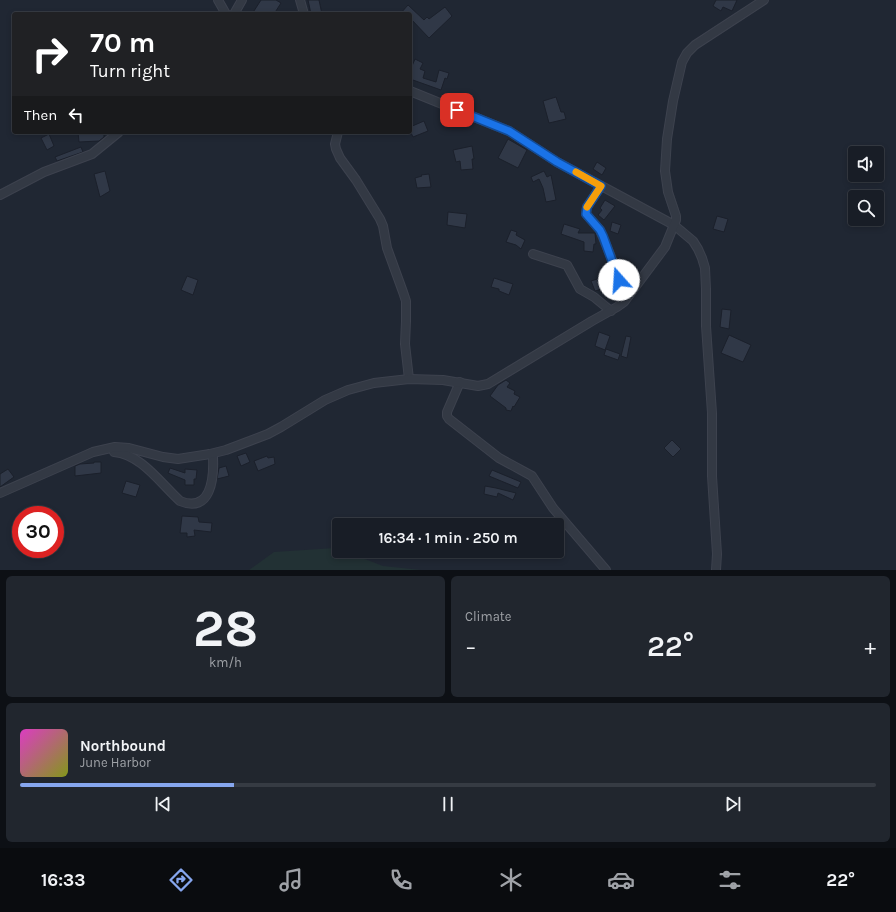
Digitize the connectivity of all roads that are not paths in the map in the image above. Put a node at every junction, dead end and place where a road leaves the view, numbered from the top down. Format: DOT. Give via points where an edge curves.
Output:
graph roads {
  1 [pos="218,0"];
  2 [pos="242,0"];
  3 [pos="300,0"];
  4 [pos="764,0"];
  5 [pos="225,12"];
  6 [pos="235,12"];
  7 [pos="303,12"];
  8 [pos="412,92"];
  9 [pos="117,134"];
  10 [pos="338,134"];
  11 [pos="601,186"];
  12 [pos="0,195"];
  13 [pos="674,225"];
  14 [pos="533,254"];
  15 [pos="629,295"];
  16 [pos="611,311"];
  17 [pos="409,379"];
  18 [pos="460,382"];
  19 [pos="93,452"];
  20 [pos="210,454"];
  21 [pos="0,493"];
  22 [pos="606,570"];
  23 [pos="716,570"];
  1 -- 5 [label="street"];
  2 -- 6 [label="street"];
  3 -- 7 [label="street"];
  4 -- 13 [label="street" via="695,44 682,62 667,139 665,171 668,192 676,216"];
  8 -- 11 [label="street" via="509,131"];
  9 -- 12 [label="street" via="92,154 44,172"];
  10 -- 17 [label="street" via="335,144 340,158 383,226 387,248 406,301 405,344"];
  11 -- 13 [label="street"];
  11 -- 15 [label="street" via="587,207 586,214 600,230 619,280"];
  13 -- 15 [label="street" via="665,247"];
  13 -- 23 [label="street" via="693,241 704,268 712,413"];
  14 -- 16 [label="street" via="567,265 580,289"];
  15 -- 16 [label="street"];
  16 -- 18 [label="street" via="488,384 478,386"];
  17 -- 18 [label="street"];
  17 -- 20 [label="street" via="374,383 348,390 325,400 268,434"];
  18 -- 22 [label="street" via="447,412 448,419 499,458 532,476 553,508"];
  19 -- 20 [label="street" via="115,447 128,448 178,459"];
  19 -- 20 [label="street" via="123,453 136,459 180,501 187,504 201,502 210,491 214,465 213,456"];
  19 -- 21 [label="street"];
}
